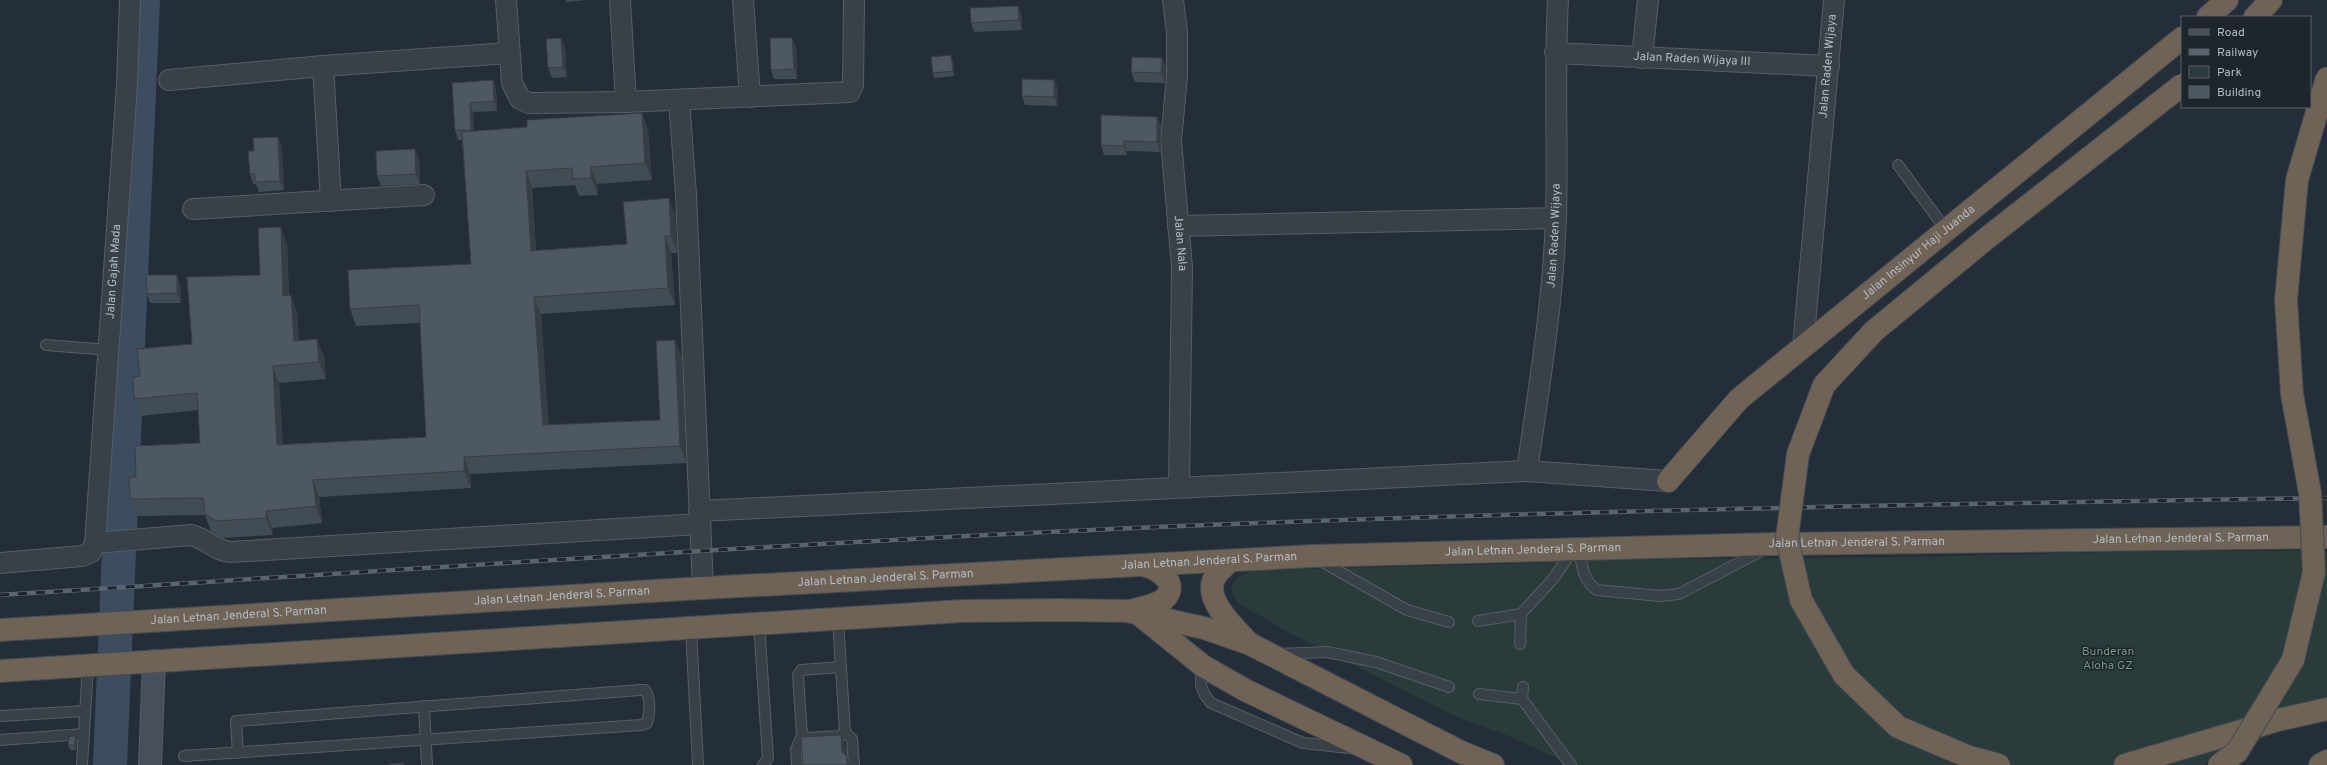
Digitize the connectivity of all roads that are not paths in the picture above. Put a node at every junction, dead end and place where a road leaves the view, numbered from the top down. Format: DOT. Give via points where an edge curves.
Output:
graph roads {
  1 [pos="130,0"];
  2 [pos="506,0"];
  3 [pos="620,0"];
  4 [pos="743,0"];
  5 [pos="854,0"];
  6 [pos="1173,0"];
  7 [pos="1558,0"];
  8 [pos="1648,0"];
  9 [pos="1834,0"];
  10 [pos="2271,0"];
  11 [pos="2256,16"];
  12 [pos="2181,39"];
  13 [pos="510,53"];
  14 [pos="1555,53"];
  15 [pos="1642,58"];
  16 [pos="323,66"];
  17 [pos="1829,66"];
  18 [pos="2327,78"];
  19 [pos="169,80"];
  20 [pos="2181,86"];
  21 [pos="750,97"];
  22 [pos="679,100"];
  23 [pos="626,102"];
  24 [pos="1898,165"];
  25 [pos="424,195"];
  26 [pos="331,200"];
  27 [pos="193,209"];
  28 [pos="1556,218"];
  29 [pos="1178,226"];
  30 [pos="1947,231"];
  31 [pos="46,345"];
  32 [pos="1804,347"];
  33 [pos="110,350"];
  34 [pos="1527,471"];
  35 [pos="1668,481"];
  36 [pos="1179,486"];
  37 [pos="699,518"];
  38 [pos="2327,537"];
  39 [pos="95,543"];
  40 [pos="1774,544"];
  41 [pos="1576,550"];
  42 [pos="1312,556"];
  43 [pos="1230,561"];
  44 [pos="0,563"];
  45 [pos="1132,564"];
  46 [pos="703,588"];
  47 [pos="1133,613"];
  48 [pos="1521,614"];
  49 [pos="838,620"];
  50 [pos="1478,621"];
  51 [pos="1449,622"];
  52 [pos="759,624"];
  53 [pos="691,629"];
  54 [pos="0,630"];
  55 [pos="1520,644"];
  56 [pos="1259,649"];
  57 [pos="154,661"];
  58 [pos="88,665"];
  59 [pos="842,667"];
  60 [pos="0,671"];
  61 [pos="1449,687"];
  62 [pos="1523,687"];
  63 [pos="1479,694"];
  64 [pos="1522,699"];
  65 [pos="424,706"];
  66 [pos="2327,709"];
  67 [pos="85,711"];
  68 [pos="0,716"];
  69 [pos="845,732"];
  70 [pos="84,734"];
  71 [pos="802,736"];
  72 [pos="426,738"];
  73 [pos="0,740"];
  74 [pos="238,753"];
  75 [pos="184,756"];
  76 [pos="2327,761"];
  77 [pos="82,765"];
  78 [pos="150,765"];
  79 [pos="427,765"];
  80 [pos="698,765"];
  81 [pos="763,765"];
  82 [pos="797,765"];
  83 [pos="854,765"];
  84 [pos="1401,765"];
  85 [pos="1493,765"];
  86 [pos="1571,765"];
  87 [pos="1999,765"];
  88 [pos="2125,765"];
  89 [pos="2219,765"];
  90 [pos="2320,765"];
  1 -- 33 [label="street, Jalan Gajah Mada"];
  2 -- 13 [label="street"];
  3 -- 23 [label="street"];
  4 -- 21 [label="street"];
  5 -- 21 [label="street" via="853,88 850,92"];
  6 -- 29 [label="street, Jalan Nala" via="1177,32 1177,76 1171,141"];
  7 -- 14 [label="street, Jalan Raden Wijaya"];
  8 -- 15 [label="street"];
  9 -- 17 [label="street, Jalan Raden Wijaya"];
  10 -- 11 [label="highway"];
  12 -- 30 [label="highway, Jalan Insinyur Haji Juanda"];
  13 -- 16 [label="street"];
  13 -- 23 [label="street" via="515,91 520,99 529,103"];
  14 -- 15 [label="street, Jalan Raden Wijaya III"];
  14 -- 28 [label="street, Jalan Raden Wijaya"];
  15 -- 17 [label="street, Jalan Raden Wijaya III"];
  16 -- 19 [label="street"];
  16 -- 26 [label="street"];
  17 -- 32 [label="street, Jalan Raden Wijaya"];
  18 -- 89 [label="highway, bridge" via="2298,180 2286,300 2292,394 2310,492 2314,572 2293,660 2237,752"];
  20 -- 87 [label="highway, bridge" via="1987,238 1874,331 1824,385 1798,454 1787,538 1801,600 1844,675 1898,727 1969,758"];
  21 -- 22 [label="street"];
  22 -- 23 [label="street"];
  22 -- 37 [label="street" via="686,194"];
  24 -- 30 [label="lane"];
  25 -- 26 [label="street"];
  26 -- 27 [label="street"];
  28 -- 29 [label="street"];
  28 -- 34 [label="street, Jalan Raden Wijaya" via="1549,317"];
  29 -- 36 [label="street, Jalan Nala" via="1182,267"];
  30 -- 32 [label="highway, Jalan Insinyur Haji Juanda"];
  31 -- 33 [label="lane"];
  32 -- 35 [label="highway, Jalan Insinyur Haji Juanda" via="1739,398"];
  33 -- 39 [label="street, Jalan Gajah Mada"];
  34 -- 35 [label="street"];
  34 -- 36 [label="street"];
  36 -- 37 [label="street"];
  37 -- 39 [label="street" via="231,552 214,548 199,537 192,536"];
  37 -- 46 [label="street"];
  38 -- 40 [label="highway, Jalan Letnan Jenderal S. Parman"];
  39 -- 44 [label="street" via="91,552 82,556"];
  40 -- 41 [label="highway, Jalan Letnan Jenderal S. Parman"];
  40 -- 41 [label="lane" via="1679,594 1660,596 1597,590 1590,586 1585,577"];
  41 -- 42 [label="highway, Jalan Letnan Jenderal S. Parman"];
  41 -- 48 [label="lane"];
  42 -- 43 [label="highway, Jalan Letnan Jenderal S. Parman"];
  42 -- 51 [label="lane" via="1407,610"];
  43 -- 45 [label="highway, Jalan Letnan Jenderal S. Parman"];
  43 -- 56 [label="highway" via="1214,578 1214,598 1225,617"];
  45 -- 46 [label="highway, Jalan Letnan Jenderal S. Parman"];
  45 -- 47 [label="highway" via="1155,568 1166,577 1169,586 1163,599"];
  46 -- 54 [label="highway, Jalan Letnan Jenderal S. Parman"];
  47 -- 49 [label="highway" via="1057,610 962,611"];
  47 -- 56 [label="highway" via="1185,623"];
  47 -- 84 [label="highway" via="1202,666 1244,690"];
  48 -- 50 [label="lane"];
  48 -- 55 [label="lane"];
  49 -- 52 [label="highway"];
  49 -- 59 [label="lane"];
  52 -- 53 [label="highway"];
  52 -- 81 [label="lane" via="768,758"];
  53 -- 57 [label="highway"];
  53 -- 80 [label="lane"];
  56 -- 61 [label="lane" via="1327,652 1376,662"];
  56 -- 85 [label="highway" via="1461,752"];
  57 -- 58 [label="highway"];
  57 -- 78 [label="street"];
  58 -- 60 [label="highway"];
  58 -- 67 [label="lane"];
  59 -- 69 [label="lane"];
  59 -- 71 [label="lane" via="802,670 798,675"];
  62 -- 64 [label="lane"];
  63 -- 64 [label="lane"];
  64 -- 86 [label="lane"];
  65 -- 72 [label="lane"];
  65 -- 72 [label="lane" via="640,690 645,690 648,694 649,717 647,723 641,725"];
  65 -- 74 [label="lane" via="236,721"];
  66 -- 88 [label="highway" via="2278,720"];
  67 -- 68 [label="lane"];
  67 -- 70 [label="lane"];
  69 -- 71 [label="lane" via="840,736"];
  69 -- 83 [label="lane" via="852,739"];
  70 -- 73 [label="lane"];
  70 -- 77 [label="lane"];
  71 -- 82 [label="lane" via="796,750"];
  72 -- 74 [label="lane"];
  72 -- 79 [label="lane"];
  74 -- 75 [label="lane"];
  76 -- 90 [label="highway"];
}
